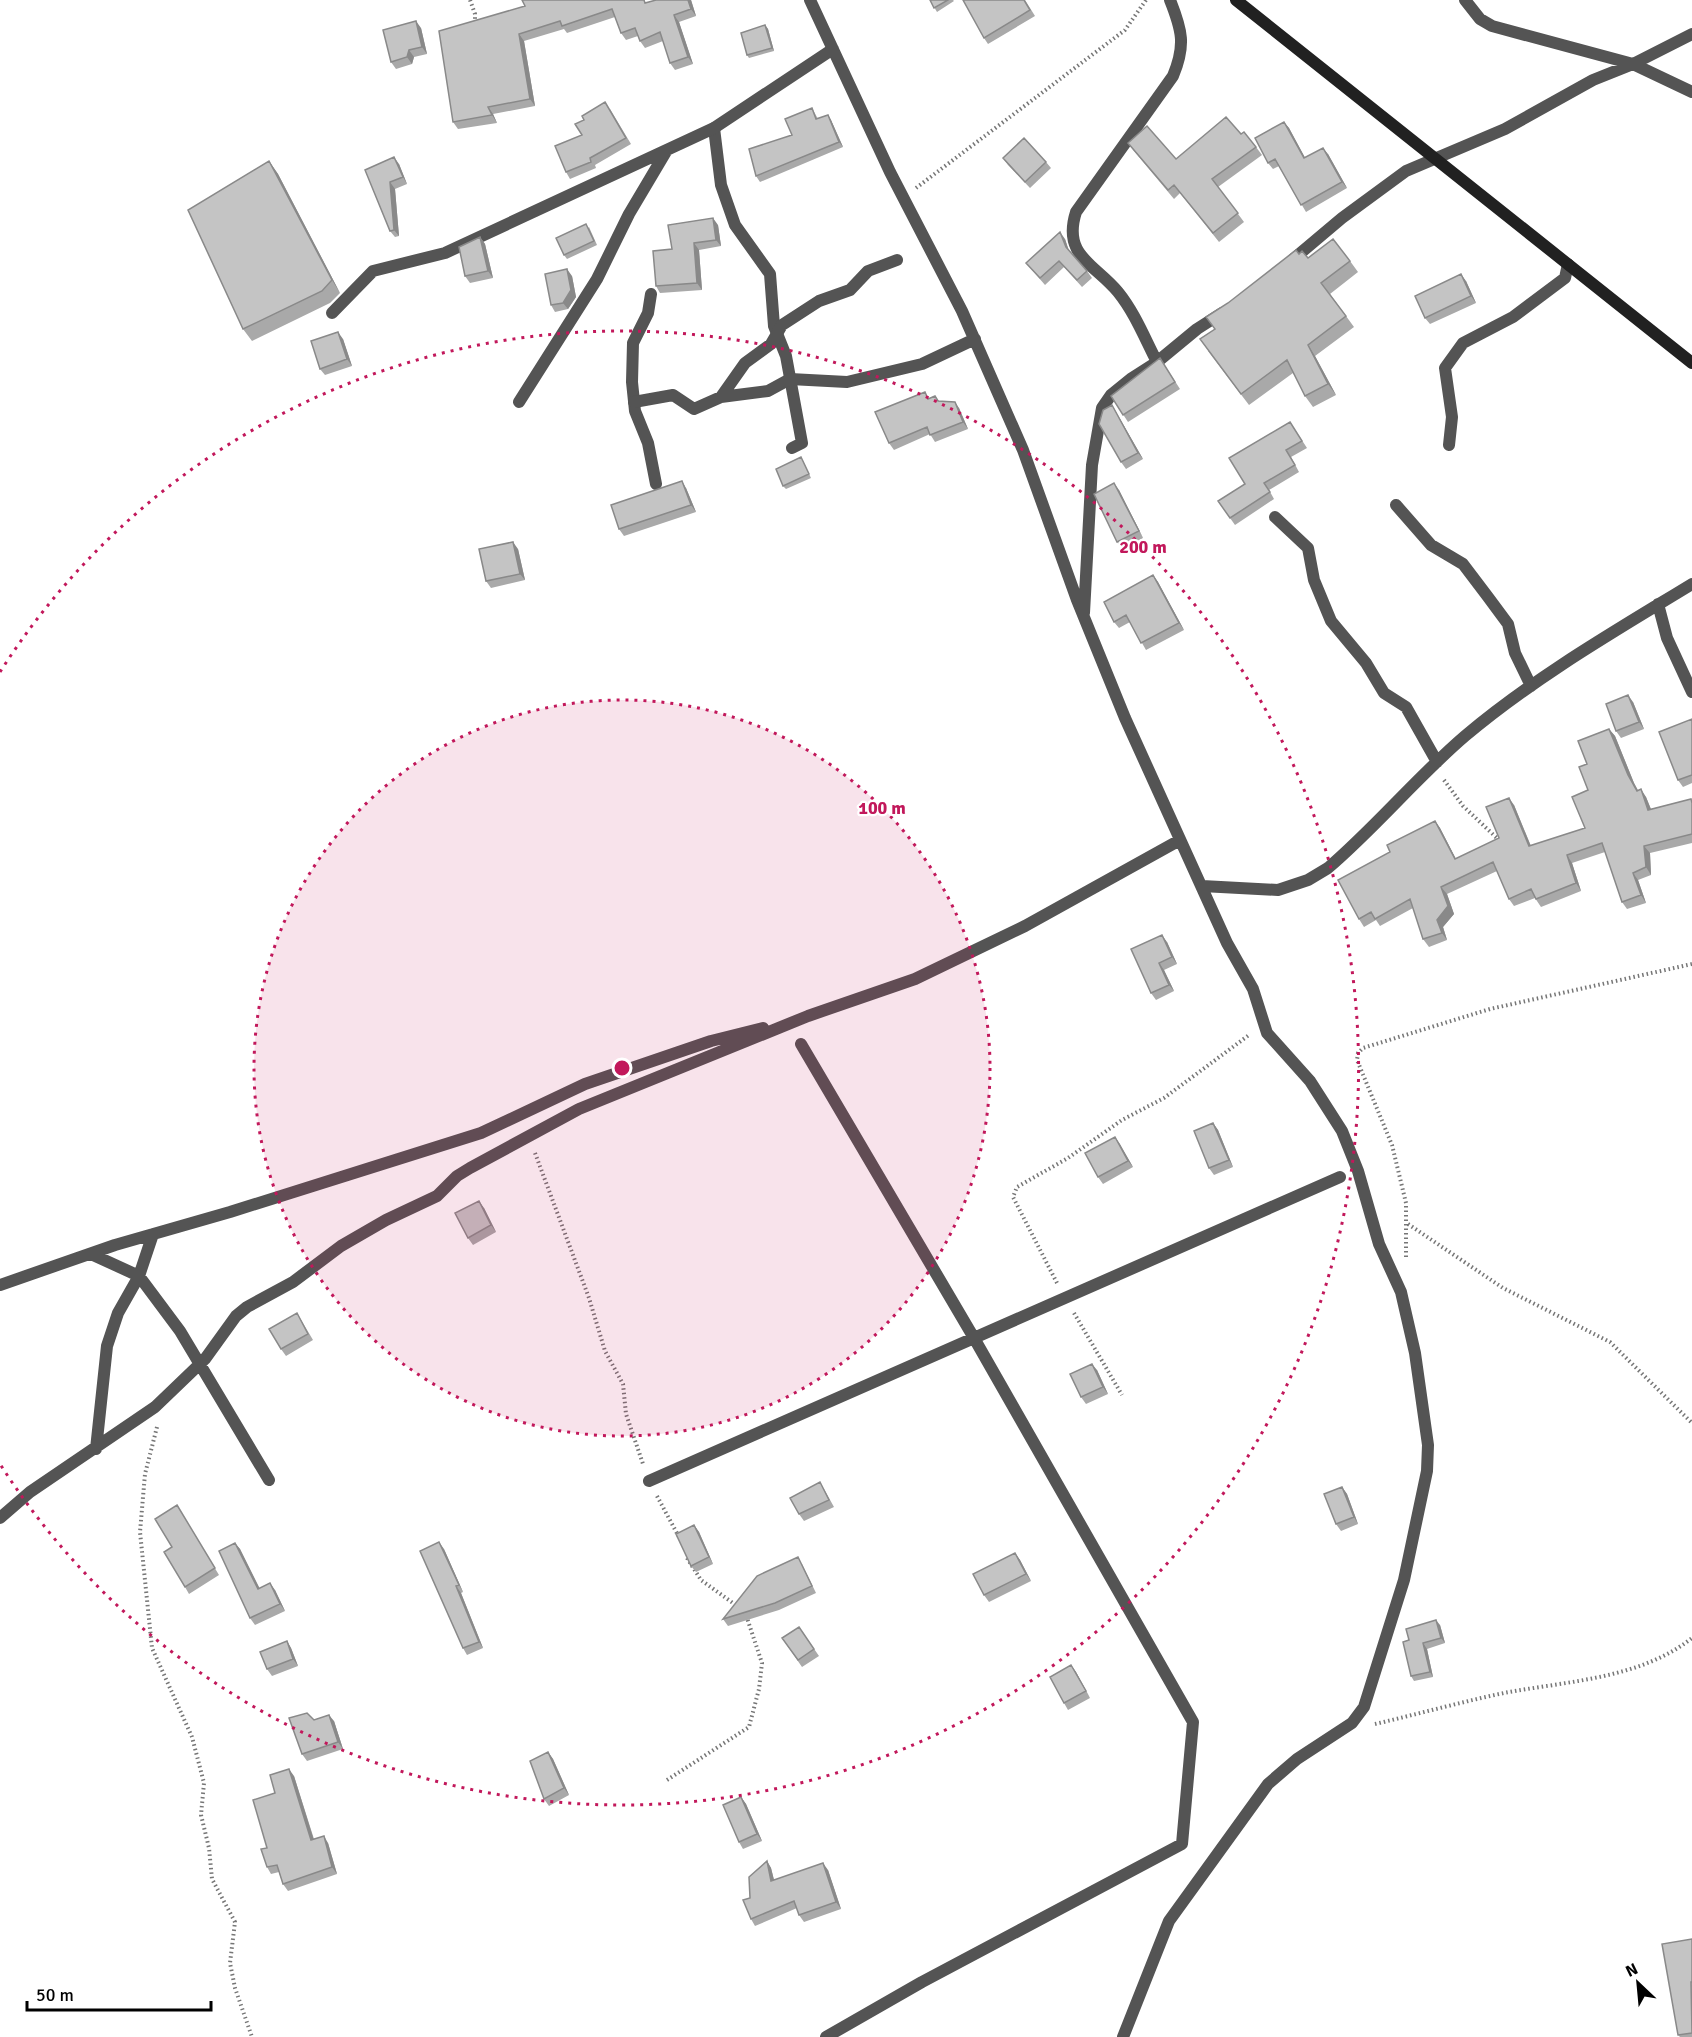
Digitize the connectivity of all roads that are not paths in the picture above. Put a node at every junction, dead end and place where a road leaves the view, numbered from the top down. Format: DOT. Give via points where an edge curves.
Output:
graph roads {
  1 [pos="810,0"];
  2 [pos="1170,0"];
  3 [pos="1236,0"];
  4 [pos="1465,0"];
  5 [pos="1692,34"];
  6 [pos="833,49"];
  7 [pos="1633,64"];
  8 [pos="1692,92"];
  9 [pos="714,128"];
  10 [pos="667,150"];
  11 [pos="1435,158"];
  12 [pos="897,260"];
  13 [pos="1568,264"];
  14 [pos="1284,266"];
  15 [pos="651,294"];
  16 [pos="1231,308"];
  17 [pos="332,313"];
  18 [pos="777,335"];
  19 [pos="975,339"];
  20 [pos="1156,362"];
  21 [pos="1692,363"];
  22 [pos="790,379"];
  23 [pos="721,397"];
  24 [pos="519,402"];
  25 [pos="634,402"];
  26 [pos="1449,445"];
  27 [pos="792,448"];
  28 [pos="656,484"];
  29 [pos="1396,505"];
  30 [pos="1275,517"];
  31 [pos="1692,584"];
  32 [pos="1658,604"];
  33 [pos="1084,617"];
  34 [pos="1531,686"];
  35 [pos="1692,692"];
  36 [pos="1436,763"];
  37 [pos="1180,840"];
  38 [pos="1202,886"];
  39 [pos="808,1016"];
  40 [pos="801,1044"];
  41 [pos="1340,1177"];
  42 [pos="153,1234"];
  43 [pos="91,1254"];
  44 [pos="139,1276"];
  45 [pos="0,1285"];
  46 [pos="974,1338"];
  47 [pos="200,1365"];
  48 [pos="96,1449"];
  49 [pos="270,1480"];
  50 [pos="649,1481"];
  51 [pos="0,1518"];
  52 [pos="826,2037"];
  53 [pos="1123,2037"];
  1 -- 6 [label="street"];
  2 -- 20 [label="street" via="1182,38 1182,55 1173,76 1076,212 1071,227 1081,256 1117,291"];
  3 -- 11 [label="street"];
  4 -- 7 [label="street" via="1480,19 1492,26"];
  5 -- 7 [label="street"];
  6 -- 9 [label="street"];
  6 -- 19 [label="street"];
  7 -- 8 [label="street"];
  7 -- 11 [label="street" via="1593,80 1505,129"];
  9 -- 10 [label="street"];
  9 -- 18 [label="street" via="721,185 735,225 770,274"];
  10 -- 17 [label="street" via="445,253 373,271"];
  10 -- 24 [label="street" via="628,214 597,279"];
  11 -- 13 [label="street"];
  11 -- 14 [label="street" via="1398,176"];
  12 -- 18 [label="street" via="868,271 850,290 819,301 782,325"];
  13 -- 21 [label="street"];
  13 -- 26 [label="street" via="1564,278 1513,317 1463,343 1445,368 1452,417"];
  15 -- 25 [label="street" via="648,313 633,343"];
  16 -- 20 [label="street" via="1197,328"];
  18 -- 22 [label="street"];
  18 -- 23 [label="street" via="745,363"];
  19 -- 22 [label="street" via="922,363 847,382"];
  19 -- 33 [label="street" via="1023,450"];
  20 -- 33 [label="street" via="1111,395 1097,421"];
  22 -- 23 [label="street" via="768,390"];
  22 -- 27 [label="street" via="802,443"];
  23 -- 25 [label="street" via="694,408 673,395"];
  25 -- 28 [label="street"];
  29 -- 34 [label="street" via="1431,545 1462,564 1488,597 1508,624 1515,653"];
  30 -- 36 [label="street" via="1308,548 1314,580 1331,621 1366,663 1384,693 1406,707"];
  31 -- 32 [label="street"];
  32 -- 34 [label="street"];
  32 -- 35 [label="street" via="1667,638"];
  33 -- 37 [label="street"];
  34 -- 36 [label="street" via="1467,734"];
  36 -- 38 [label="street" via="1356,844 1308,880 1278,890"];
  37 -- 38 [label="street"];
  37 -- 39 [label="street" via="1025,926 915,979"];
  38 -- 53 [label="street" via="1253,989 1270,1038 1311,1081 1325,1102 1358,1171 1379,1244 1409,1320 1428,1445 1426,1479 1404,1580 1364,1707 1352,1723 1297,1759 1268,1784 1169,1921"];
  39 -- 42 [label="street" via="711,1041 585,1084 481,1133"];
  39 -- 47 [label="street" via="579,1109 470,1168 436,1196 368,1230 293,1282 247,1307"];
  40 -- 46 [label="street"];
  41 -- 46 [label="street"];
  42 -- 43 [label="street"];
  42 -- 44 [label="street"];
  43 -- 44 [label="street"];
  43 -- 45 [label="street"];
  44 -- 47 [label="street"];
  44 -- 48 [label="street" via="118,1313 107,1346"];
  46 -- 50 [label="street"];
  46 -- 52 [label="street" via="1193,1722 1182,1844"];
  47 -- 48 [label="street" via="166,1397"];
  47 -- 49 [label="street"];
  48 -- 51 [label="street" via="30,1492"];
}
